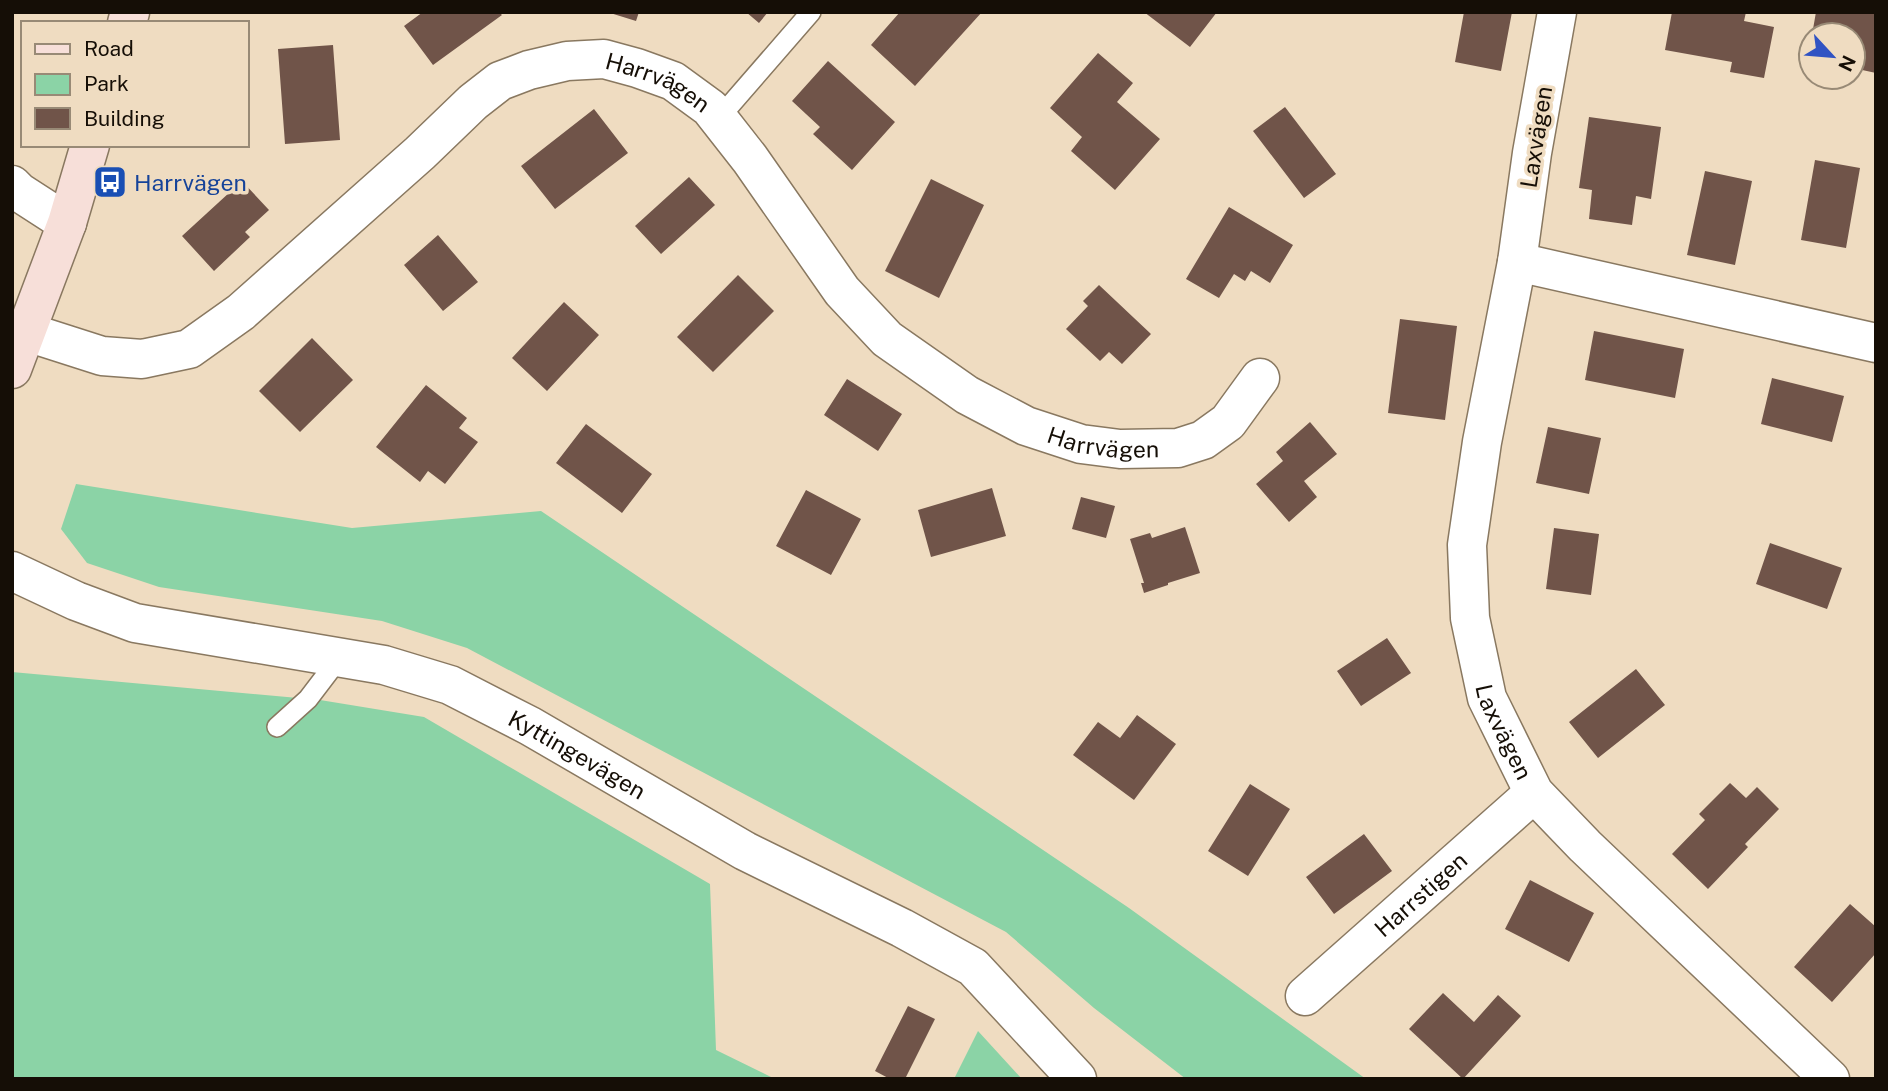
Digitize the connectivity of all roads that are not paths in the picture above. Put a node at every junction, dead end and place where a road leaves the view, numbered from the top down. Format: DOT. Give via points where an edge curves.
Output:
graph roads {
  1 [pos="811,12"];
  2 [pos="1557,12"];
  3 [pos="719,118"];
  4 [pos="89,147"];
  5 [pos="12,184"];
  6 [pos="68,223"];
  7 [pos="1517,262"];
  8 [pos="27,332"];
  9 [pos="1876,343"];
  10 [pos="12,369"];
  11 [pos="1260,377"];
  12 [pos="12,571"];
  13 [pos="340,657"];
  14 [pos="277,727"];
  15 [pos="1534,793"];
  16 [pos="1305,996"];
  17 [pos="1077,1079"];
  18 [pos="1830,1079"];
  1 -- 3 [label="lane, Harrvägen"];
  2 -- 7 [label="street, Laxvägen"];
  3 -- 8 [label="street, Harrvägen" via="673,81 637,68 604,60 567,61 530,70 500,81 474,102 241,312 189,349 142,359 102,356"];
  3 -- 11 [label="street, Harrvägen" via="842,291 887,339 967,395 1026,426 1120,450 1178,449 1203,440 1228,422"];
  4 -- 6 [label="street"];
  5 -- 6 [label="street"];
  6 -- 8 [label="street"];
  7 -- 9 [label="street"];
  7 -- 15 [label="street, Laxvägen" via="1467,545 1470,618 1487,698"];
  8 -- 10 [label="street"];
  12 -- 13 [label="street, Kyttingevägen" via="135,623"];
  13 -- 14 [label="lane" via="308,699"];
  13 -- 17 [label="street, Kyttingevägen" via="450,685 530,726 745,851 973,967"];
  15 -- 16 [label="street, Harrstigen"];
  15 -- 18 [label="street, Laxvägen"];
}
